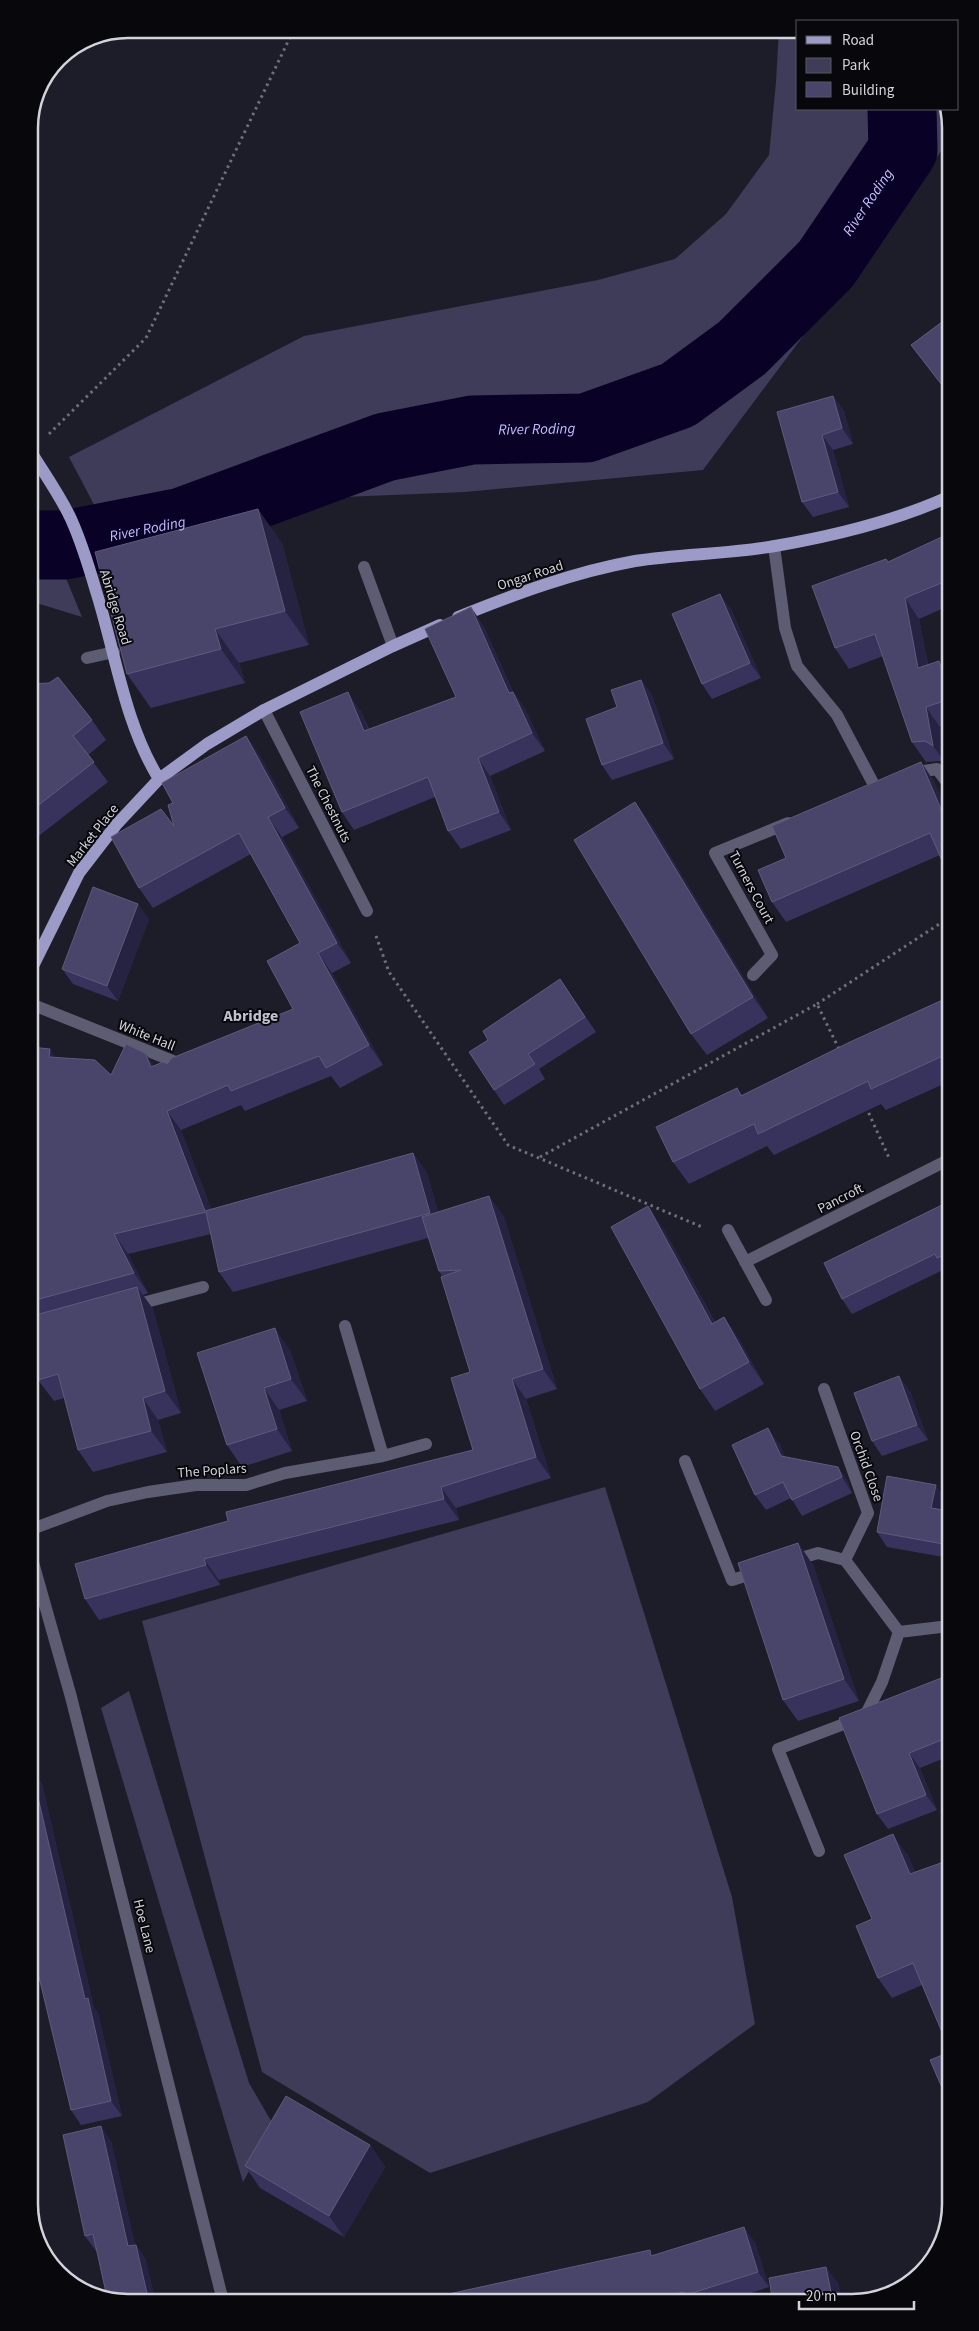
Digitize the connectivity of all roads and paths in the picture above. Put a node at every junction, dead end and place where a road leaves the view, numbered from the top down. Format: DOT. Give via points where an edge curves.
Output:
graph roads {
  1 [pos="290,38"];
  2 [pos="38,450"];
  3 [pos="38,463"];
  4 [pos="942,500"];
  5 [pos="774,546"];
  6 [pos="364,567"];
  7 [pos="392,646"];
  8 [pos="114,652"];
  9 [pos="87,658"];
  10 [pos="264,710"];
  11 [pos="901,776"];
  12 [pos="942,776"];
  13 [pos="159,779"];
  14 [pos="874,786"];
  15 [pos="798,818"];
  16 [pos="367,911"];
  17 [pos="942,922"];
  18 [pos="38,956"];
  19 [pos="752,975"];
  20 [pos="817,1004"];
  21 [pos="38,1007"];
  22 [pos="197,1056"];
  23 [pos="842,1056"];
  24 [pos="862,1099"];
  25 [pos="539,1157"];
  26 [pos="942,1163"];
  27 [pos="901,1184"];
  28 [pos="728,1230"];
  29 [pos="745,1262"];
  30 [pos="203,1287"];
  31 [pos="766,1300"];
  32 [pos="117,1310"];
  33 [pos="345,1326"];
  34 [pos="824,1389"];
  35 [pos="426,1444"];
  36 [pos="383,1456"];
  37 [pos="685,1461"];
  38 [pos="38,1527"];
  39 [pos="845,1560"];
  40 [pos="38,1580"];
  41 [pos="942,1627"];
  42 [pos="899,1632"];
  43 [pos="819,1851"];
  44 [pos="221,2293"];
  1 -- 2 [label="path" via="146,338"];
  3 -- 8 [label="main road, Abridge Road" via="71,518"];
  4 -- 5 [label="main road, Ongar Road" via="896,518"];
  5 -- 7 [label="main road, Ongar Road" via="634,562 551,582"];
  5 -- 14 [label="street" via="784,628 797,666 836,715"];
  6 -- 7 [label="street"];
  7 -- 10 [label="main road, Ongar Road"];
  8 -- 9 [label="street"];
  8 -- 13 [label="main road, Abridge Road" via="128,711 146,757"];
  10 -- 13 [label="main road, Ongar Road" via="207,744"];
  10 -- 16 [label="street, The Chestnuts"];
  11 -- 12 [label="street" via="937,769"];
  13 -- 18 [label="main road, Market Place" via="116,825 79,873"];
  15 -- 19 [label="street, Turners Court" via="716,853 772,955"];
  16 -- 25 [label="path" via="389,972 508,1145"];
  17 -- 20 [label="path"];
  20 -- 23 [label="path"];
  20 -- 25 [label="path"];
  21 -- 22 [label="street, White Hall" via="178,1063"];
  24 -- 27 [label="path"];
  25 -- 28 [label="path" via="705,1228 723,1219"];
  26 -- 27 [label="street, Pancroft"];
  27 -- 29 [label="street, Pancroft"];
  28 -- 29 [label="street"];
  29 -- 31 [label="street"];
  30 -- 32 [label="street"];
  33 -- 36 [label="street"];
  34 -- 39 [label="street, Orchid Close" via="868,1513"];
  35 -- 36 [label="street, The Poplars"];
  36 -- 38 [label="street, The Poplars" via="285,1474 246,1485 196,1485 148,1492 107,1501"];
  37 -- 39 [label="street" via="732,1580 818,1552"];
  39 -- 42 [label="street"];
  40 -- 44 [label="street, Hoe Lane" via="74,1707"];
  41 -- 42 [label="street"];
  42 -- 43 [label="street" via="866,1716 778,1749"];
}
